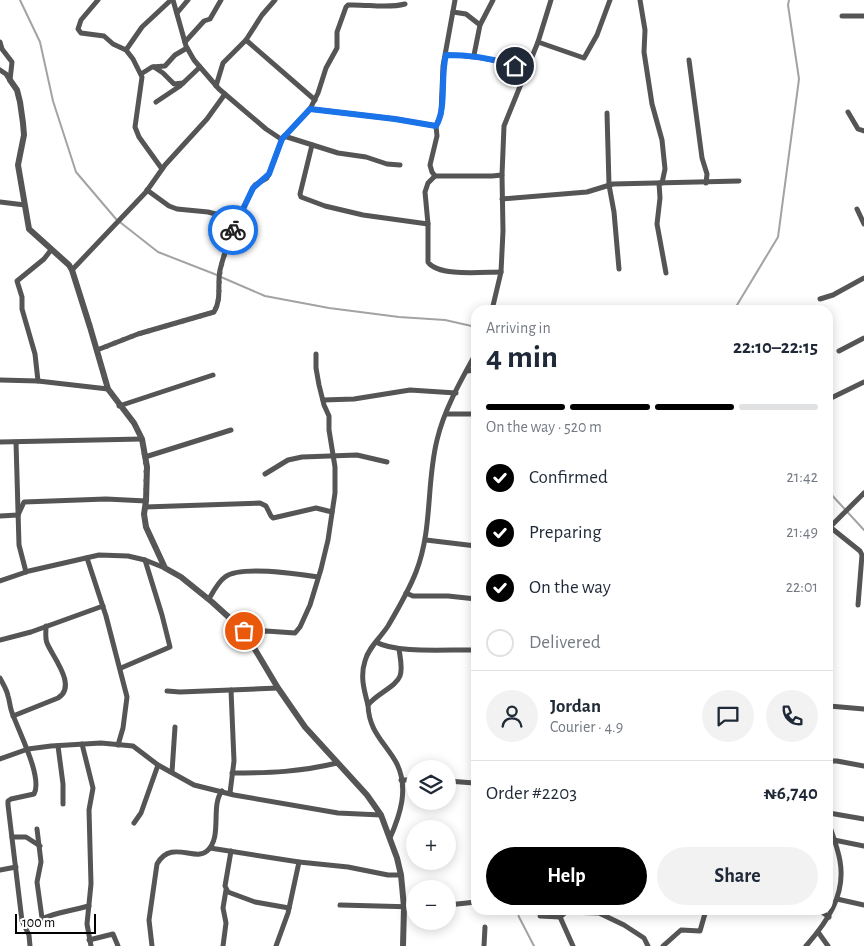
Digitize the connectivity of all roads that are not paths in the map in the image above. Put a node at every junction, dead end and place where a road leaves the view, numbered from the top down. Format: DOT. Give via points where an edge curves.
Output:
graph roads {
  1 [pos="98,0"];
  2 [pos="172,0"];
  3 [pos="188,0"];
  4 [pos="221,0"];
  5 [pos="276,0"];
  6 [pos="455,0"];
  7 [pos="493,0"];
  8 [pos="551,0"];
  9 [pos="610,0"];
  10 [pos="640,0"];
  11 [pos="353,2"];
  12 [pos="405,4"];
  13 [pos="453,12"];
  14 [pos="176,13"];
  15 [pos="842,16"];
  16 [pos="864,16"];
  17 [pos="480,25"];
  18 [pos="246,40"];
  19 [pos="0,42"];
  20 [pos="538,42"];
  21 [pos="186,45"];
  22 [pos="126,50"];
  23 [pos="446,55"];
  24 [pos="474,56"];
  25 [pos="689,60"];
  26 [pos="153,67"];
  27 [pos="200,67"];
  28 [pos="0,70"];
  29 [pos="527,70"];
  30 [pos="141,74"];
  31 [pos="10,80"];
  32 [pos="183,84"];
  33 [pos="216,86"];
  34 [pos="225,94"];
  35 [pos="314,100"];
  36 [pos="156,102"];
  37 [pos="310,109"];
  38 [pos="848,112"];
  39 [pos="607,114"];
  40 [pos="436,126"];
  41 [pos="864,131"];
  42 [pos="283,138"];
  43 [pos="312,146"];
  44 [pos="400,165"];
  45 [pos="162,169"];
  46 [pos="502,174"];
  47 [pos="436,176"];
  48 [pos="738,181"];
  49 [pos="661,183"];
  50 [pos="706,183"];
  51 [pos="609,185"];
  52 [pos="147,190"];
  53 [pos="502,199"];
  54 [pos="0,202"];
  55 [pos="25,205"];
  56 [pos="857,209"];
  57 [pos="238,218"];
  58 [pos="428,224"];
  59 [pos="864,224"];
  60 [pos="51,250"];
  61 [pos="619,269"];
  62 [pos="72,270"];
  63 [pos="501,272"];
  64 [pos="666,273"];
  65 [pos="864,278"];
  66 [pos="820,300"];
  67 [pos="493,305"];
  68 [pos="864,338"];
  69 [pos="97,350"];
  70 [pos="839,352"];
  71 [pos="316,354"];
  72 [pos="471,362"];
  73 [pos="471,370"];
  74 [pos="466,371"];
  75 [pos="213,375"];
  76 [pos="0,380"];
  77 [pos="38,381"];
  78 [pos="864,382"];
  79 [pos="108,389"];
  80 [pos="456,393"];
  81 [pos="833,397"];
  82 [pos="323,400"];
  83 [pos="119,406"];
  84 [pos="446,414"];
  85 [pos="471,414"];
  86 [pos="231,430"];
  87 [pos="142,439"];
  88 [pos="0,442"];
  89 [pos="16,442"];
  90 [pos="333,456"];
  91 [pos="145,457"];
  92 [pos="386,462"];
  93 [pos="265,474"];
  94 [pos="864,493"];
  95 [pos="146,504"];
  96 [pos="332,512"];
  97 [pos="18,515"];
  98 [pos="0,516"];
  99 [pos="833,524"];
  100 [pos="833,531"];
  101 [pos="426,540"];
  102 [pos="471,545"];
  103 [pos="87,558"];
  104 [pos="145,560"];
  105 [pos="165,568"];
  106 [pos="26,572"];
  107 [pos="318,577"];
  108 [pos="0,581"];
  109 [pos="406,593"];
  110 [pos="471,598"];
  111 [pos="209,599"];
  112 [pos="858,604"];
  113 [pos="103,606"];
  114 [pos="46,626"];
  115 [pos="244,631"];
  116 [pos="0,640"];
  117 [pos="376,642"];
  118 [pos="399,649"];
  119 [pos="471,650"];
  120 [pos="121,668"];
  121 [pos="0,678"];
  122 [pos="278,688"];
  123 [pos="231,690"];
  124 [pos="167,691"];
  125 [pos="368,706"];
  126 [pos="833,706"];
  127 [pos="864,709"];
  128 [pos="13,716"];
  129 [pos="176,727"];
  130 [pos="82,744"];
  131 [pos="118,745"];
  132 [pos="58,746"];
  133 [pos="28,749"];
  134 [pos="0,759"];
  135 [pos="833,761"];
  136 [pos="337,763"];
  137 [pos="158,765"];
  138 [pos="864,766"];
  139 [pos="172,772"];
  140 [pos="232,773"];
  141 [pos="401,780"];
  142 [pos="406,780"];
  143 [pos="456,782"];
  144 [pos="471,783"];
  145 [pos="222,791"];
  146 [pos="230,793"];
  147 [pos="63,804"];
  148 [pos="833,814"];
  149 [pos="381,816"];
  150 [pos="864,819"];
  151 [pos="134,824"];
  152 [pos="37,830"];
  153 [pos="12,837"];
  154 [pos="390,838"];
  155 [pos="833,842"];
  156 [pos="833,845"];
  157 [pos="40,846"];
  158 [pos="864,846"];
  159 [pos="210,848"];
  160 [pos="231,851"];
  161 [pos="299,862"];
  162 [pos="16,867"];
  163 [pos="0,870"];
  164 [pos="401,875"];
  165 [pos="226,890"];
  166 [pos="837,899"];
  167 [pos="471,903"];
  168 [pos="456,904"];
  169 [pos="340,905"];
  170 [pos="864,905"];
  171 [pos="89,906"];
  172 [pos="289,908"];
  173 [pos="404,908"];
  174 [pos="833,908"];
  175 [pos="562,915"];
  176 [pos="603,915"];
  177 [pos="705,915"];
  178 [pos="826,915"];
  179 [pos="540,916"];
  180 [pos="560,917"];
  181 [pos="829,917"];
  182 [pos="42,918"];
  183 [pos="485,927"];
  184 [pos="26,928"];
  185 [pos="818,932"];
  186 [pos="89,940"];
  187 [pos="30,946"];
  188 [pos="91,946"];
  189 [pos="118,946"];
  190 [pos="152,946"];
  191 [pos="223,946"];
  192 [pos="276,946"];
  193 [pos="404,946"];
  194 [pos="484,946"];
  195 [pos="573,946"];
  196 [pos="648,946"];
  197 [pos="663,946"];
  198 [pos="806,946"];
  199 [pos="828,946"];
  1 -- 22 [label="street" via="81,20 78,29 81,33 104,36"];
  2 -- 14 [label="street"];
  2 -- 22 [label="street" via="142,27"];
  3 -- 14 [label="street"];
  4 -- 21 [label="street" via="210,19 204,21"];
  5 -- 18 [label="street"];
  6 -- 13 [label="street"];
  7 -- 17 [label="street"];
  8 -- 20 [label="street"];
  9 -- 20 [label="street" via="584,58"];
  10 -- 49 [label="street" via="652,104 662,140 665,169"];
  11 -- 12 [label="street"];
  11 -- 35 [label="street" via="346,7 337,48"];
  13 -- 17 [label="street" via="466,14"];
  13 -- 23 [label="street"];
  14 -- 21 [label="street"];
  15 -- 16 [label="street"];
  17 -- 24 [label="street"];
  18 -- 33 [label="street" via="223,63"];
  18 -- 35 [label="street"];
  19 -- 31 [label="street" via="12,62"];
  20 -- 29 [label="street"];
  21 -- 26 [label="street" via="165,66"];
  21 -- 27 [label="street"];
  22 -- 30 [label="street"];
  23 -- 24 [label="street"];
  23 -- 40 [label="street"];
  24 -- 29 [label="street"];
  25 -- 50 [label="street"];
  26 -- 30 [label="street"];
  26 -- 32 [label="street" via="174,84"];
  27 -- 32 [label="street"];
  27 -- 33 [label="street"];
  28 -- 31 [label="street"];
  29 -- 46 [label="street" via="504,126"];
  30 -- 45 [label="street" via="135,127"];
  31 -- 55 [label="street" via="17,90 23,123 18,165"];
  32 -- 36 [label="street"];
  33 -- 34 [label="street"];
  34 -- 42 [label="street" via="266,129"];
  34 -- 45 [label="street"];
  35 -- 37 [label="street"];
  37 -- 40 [label="street"];
  37 -- 42 [label="street"];
  38 -- 41 [label="street" via="858,129"];
  39 -- 51 [label="street"];
  40 -- 47 [label="street" via="430,168"];
  42 -- 43 [label="street"];
  42 -- 57 [label="street" via="267,178 255,185"];
  43 -- 44 [label="street"];
  43 -- 58 [label="street" via="301,197 363,215"];
  45 -- 52 [label="street"];
  46 -- 47 [label="street"];
  46 -- 53 [label="street"];
  47 -- 58 [label="street" via="426,187"];
  48 -- 50 [label="street"];
  49 -- 50 [label="street"];
  49 -- 51 [label="street"];
  49 -- 64 [label="street" via="657,224"];
  51 -- 53 [label="street" via="587,192"];
  51 -- 61 [label="street"];
  52 -- 57 [label="street" via="176,209"];
  52 -- 62 [label="street"];
  53 -- 63 [label="street"];
  54 -- 55 [label="street"];
  55 -- 60 [label="street" via="29,229"];
  56 -- 59 [label="street"];
  57 -- 69 [label="street" via="220,270 219,303 214,312 138,334"];
  58 -- 63 [label="street" via="428,262 434,268"];
  60 -- 62 [label="street"];
  60 -- 77 [label="street" via="17,281 35,354"];
  62 -- 69 [label="street"];
  63 -- 67 [label="street"];
  65 -- 66 [label="street"];
  68 -- 70 [label="street"];
  69 -- 79 [label="street"];
  71 -- 82 [label="street"];
  72 -- 74 [label="street"];
  73 -- 74 [label="street"];
  74 -- 80 [label="street"];
  75 -- 83 [label="street"];
  76 -- 77 [label="street"];
  77 -- 79 [label="street"];
  78 -- 81 [label="street"];
  79 -- 83 [label="street"];
  80 -- 82 [label="street" via="410,390 354,399"];
  80 -- 84 [label="street"];
  82 -- 90 [label="street" via="329,416"];
  83 -- 87 [label="street" via="134,423"];
  84 -- 85 [label="street"];
  84 -- 101 [label="street" via="436,448"];
  86 -- 91 [label="street"];
  87 -- 89 [label="street"];
  87 -- 91 [label="street"];
  88 -- 89 [label="street"];
  89 -- 97 [label="street"];
  90 -- 92 [label="street" via="357,455"];
  90 -- 93 [label="street" via="302,456 288,460"];
  90 -- 96 [label="street" via="336,477"];
  91 -- 95 [label="street"];
  94 -- 99 [label="street"];
  95 -- 96 [label="street" via="260,503 266,506 273,518 316,508"];
  95 -- 97 [label="street" via="106,499 24,502"];
  95 -- 105 [label="street" via="146,527"];
  96 -- 107 [label="street"];
  97 -- 98 [label="street"];
  97 -- 106 [label="street" via="19,545"];
  100 -- 112 [label="street" via="862,555"];
  101 -- 102 [label="street"];
  101 -- 109 [label="street"];
  103 -- 104 [label="street" via="116,554"];
  103 -- 106 [label="street"];
  103 -- 113 [label="street"];
  104 -- 105 [label="street"];
  104 -- 120 [label="street" via="170,646"];
  105 -- 111 [label="street"];
  106 -- 108 [label="street"];
  107 -- 111 [label="street" via="288,572 236,571 222,578"];
  107 -- 115 [label="street" via="303,621 295,634"];
  109 -- 110 [label="street"];
  109 -- 117 [label="street"];
  111 -- 115 [label="street"];
  113 -- 114 [label="street"];
  113 -- 120 [label="street"];
  114 -- 116 [label="street"];
  114 -- 128 [label="street" via="47,642 59,664 65,688 58,698"];
  115 -- 122 [label="street"];
  117 -- 118 [label="street"];
  117 -- 125 [label="street" via="365,658 362,675"];
  118 -- 119 [label="street"];
  118 -- 125 [label="street" via="400,677"];
  120 -- 131 [label="street" via="128,697"];
  121 -- 128 [label="street"];
  122 -- 123 [label="street"];
  122 -- 136 [label="street" via="305,727"];
  123 -- 124 [label="street"];
  123 -- 140 [label="street"];
  125 -- 141 [label="street" via="373,728 396,763"];
  126 -- 127 [label="street"];
  128 -- 133 [label="street"];
  129 -- 139 [label="street"];
  130 -- 131 [label="street"];
  130 -- 132 [label="street"];
  130 -- 171 [label="street" via="93,788 89,810"];
  131 -- 137 [label="street" via="138,748"];
  132 -- 133 [label="street"];
  132 -- 147 [label="street"];
  133 -- 134 [label="street"];
  133 -- 153 [label="street" via="36,790 34,794 8,801"];
  135 -- 138 [label="street"];
  136 -- 140 [label="street" via="280,773"];
  136 -- 149 [label="street" via="367,795"];
  137 -- 139 [label="street"];
  137 -- 151 [label="street"];
  139 -- 145 [label="street" via="194,785"];
  140 -- 146 [label="street"];
  141 -- 142 [label="street"];
  141 -- 154 [label="street" via="403,798 400,815"];
  143 -- 144 [label="street"];
  145 -- 146 [label="street"];
  145 -- 159 [label="street" via="218,797"];
  146 -- 149 [label="street" via="338,813"];
  148 -- 150 [label="street"];
  149 -- 154 [label="street"];
  152 -- 157 [label="street"];
  153 -- 157 [label="street" via="26,837"];
  153 -- 162 [label="street"];
  154 -- 164 [label="street"];
  155 -- 158 [label="street"];
  156 -- 166 [label="street" via="841,867"];
  157 -- 182 [label="street" via="37,882"];
  159 -- 160 [label="street"];
  159 -- 190 [label="street" via="202,854 169,853 159,861 149,920"];
  160 -- 161 [label="street"];
  160 -- 165 [label="street"];
  161 -- 164 [label="street"];
  161 -- 172 [label="street"];
  162 -- 163 [label="street"];
  162 -- 184 [label="street" via="22,921"];
  164 -- 173 [label="street"];
  165 -- 172 [label="street" via="255,902"];
  165 -- 191 [label="street"];
  166 -- 170 [label="street"];
  166 -- 174 [label="street"];
  167 -- 168 [label="street"];
  169 -- 173 [label="street"];
  171 -- 182 [label="street"];
  171 -- 186 [label="street"];
  172 -- 192 [label="street"];
  173 -- 193 [label="street"];
  175 -- 180 [label="street"];
  176 -- 196 [label="street" via="644,938"];
  177 -- 197 [label="street" via="700,931 681,930"];
  178 -- 181 [label="street"];
  179 -- 180 [label="street"];
  180 -- 195 [label="street"];
  181 -- 185 [label="street"];
  182 -- 184 [label="street"];
  183 -- 194 [label="street"];
  184 -- 187 [label="street"];
  185 -- 198 [label="street"];
  185 -- 199 [label="street"];
  186 -- 188 [label="street"];
  186 -- 189 [label="street" via="113,934"];
}
